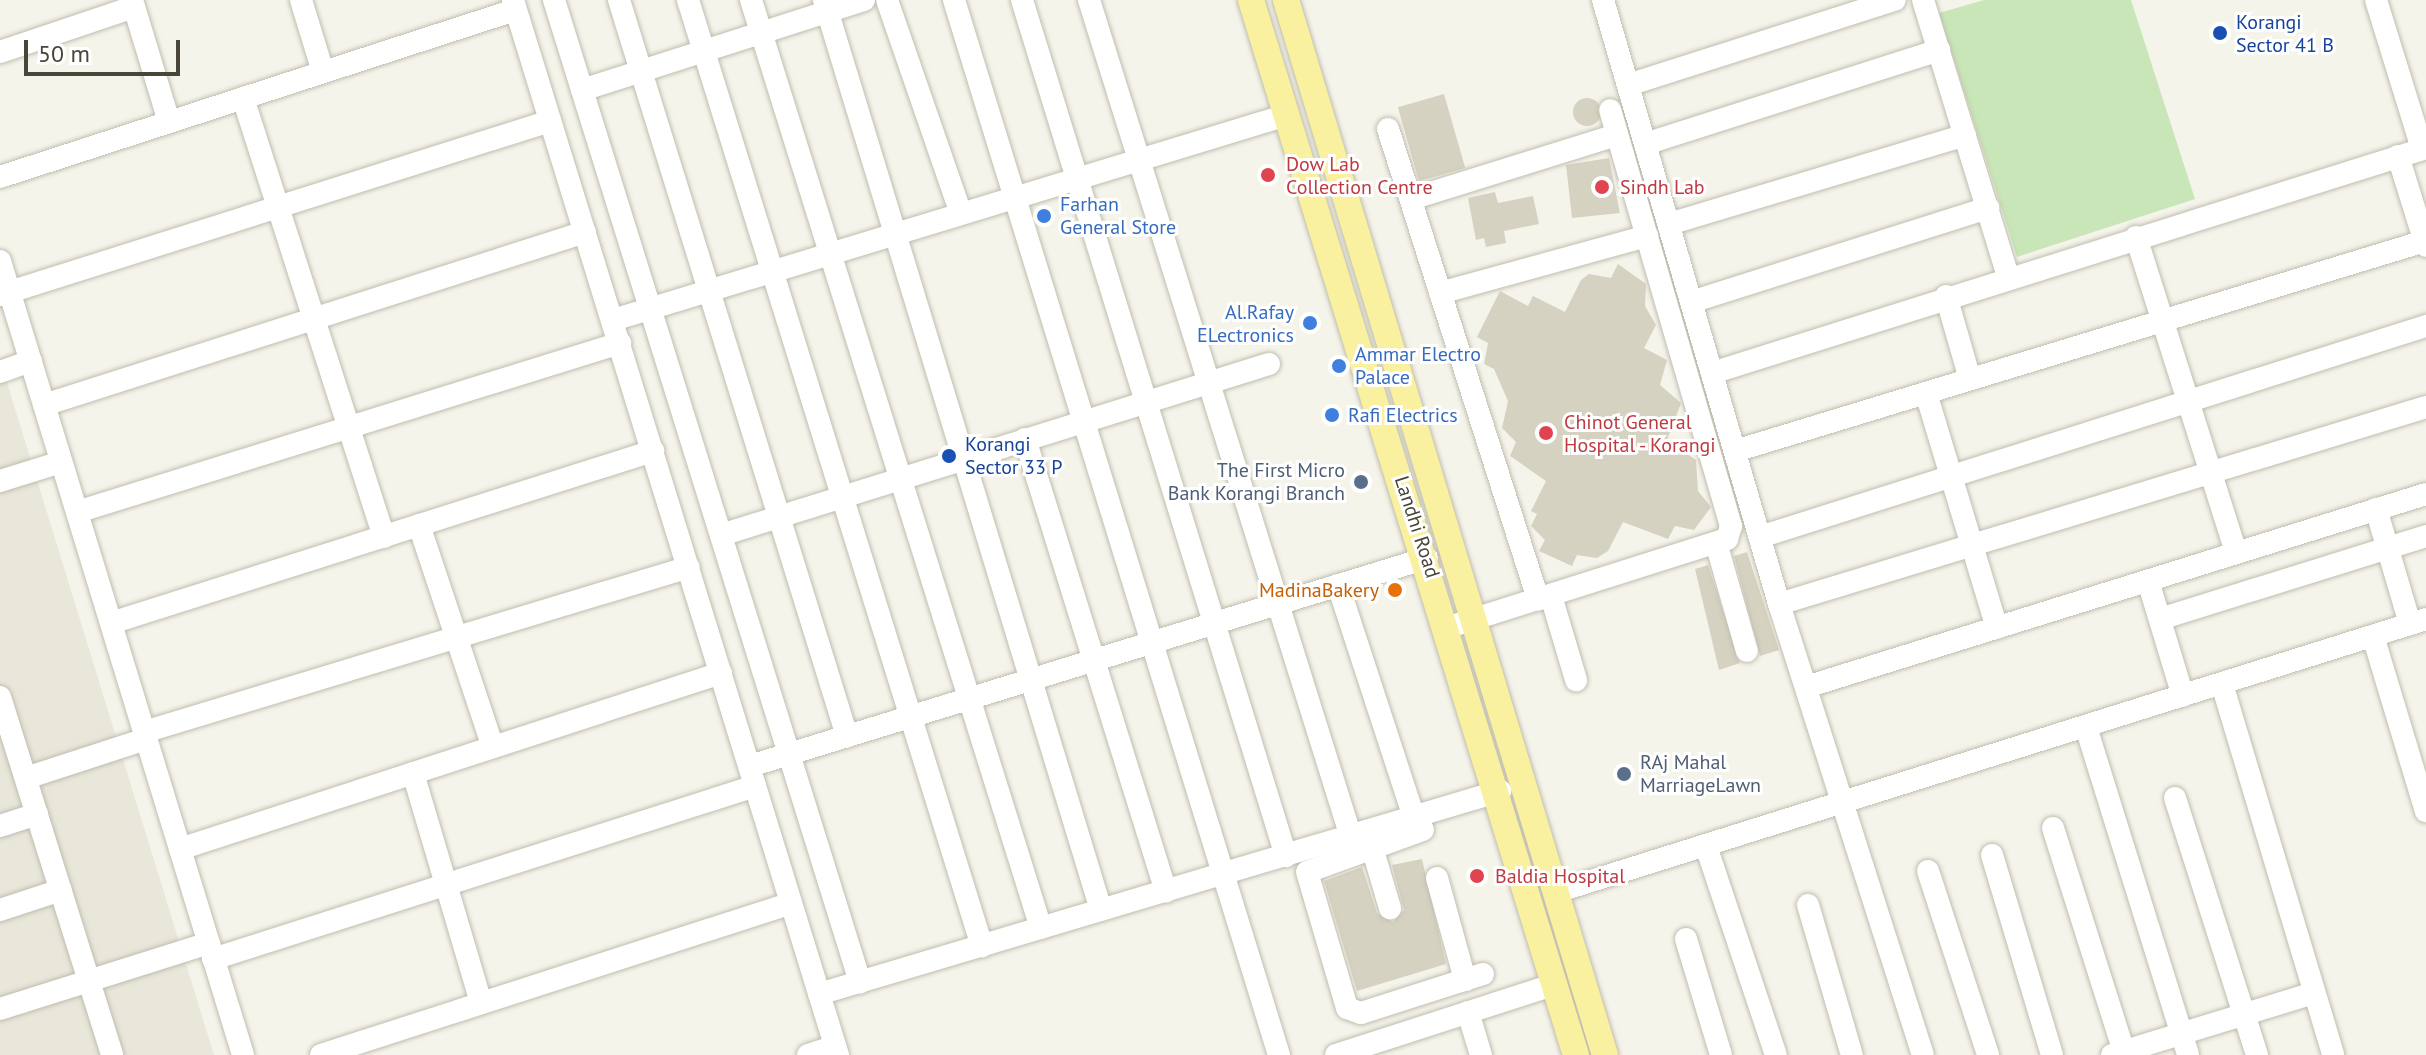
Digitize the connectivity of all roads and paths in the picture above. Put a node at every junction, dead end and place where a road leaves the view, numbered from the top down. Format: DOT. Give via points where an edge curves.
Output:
graph roads {
  1 [pos="301,0"];
  2 [pos="554,0"];
  3 [pos="619,0"];
  4 [pos="688,0"];
  5 [pos="751,0"];
  6 [pos="864,0"];
  7 [pos="887,0"];
  8 [pos="954,0"];
  9 [pos="1022,0"];
  10 [pos="1089,0"];
  11 [pos="1251,0"];
  12 [pos="1286,0"];
  13 [pos="1604,0"];
  14 [pos="1895,0"];
  15 [pos="1923,0"];
  16 [pos="2376,0"];
  17 [pos="133,4"];
  18 [pos="514,5"];
  19 [pos="826,6"];
  20 [pos="761,36"];
  21 [pos="1939,50"];
  22 [pos="0,52"];
  23 [pos="706,56"];
  24 [pos="323,72"];
  25 [pos="641,74"];
  26 [pos="1628,85"];
  27 [pos="582,90"];
  28 [pos="243,98"];
  29 [pos="1610,110"];
  30 [pos="1287,115"];
  31 [pos="550,121"];
  32 [pos="169,122"];
  33 [pos="1388,129"];
  34 [pos="1617,135"];
  35 [pos="1965,135"];
  36 [pos="1645,144"];
  37 [pos="2424,148"];
  38 [pos="2398,156"];
  39 [pos="1139,160"];
  40 [pos="0,177"];
  41 [pos="1078,179"];
  42 [pos="1016,198"];
  43 [pos="1411,199"];
  44 [pos="278,207"];
  45 [pos="1988,208"];
  46 [pos="961,214"];
  47 [pos="1669,224"];
  48 [pos="585,232"];
  49 [pos="895,234"];
  50 [pos="1647,236"];
  51 [pos="2136,237"];
  52 [pos="2425,243"];
  53 [pos="830,254"];
  54 [pos="0,261"];
  55 [pos="773,272"];
  56 [pos="2008,276"];
  57 [pos="710,291"];
  58 [pos="1440,293"];
  59 [pos="5,294"];
  60 [pos="1946,296"];
  61 [pos="1691,302"];
  62 [pos="651,309"];
  63 [pos="314,319"];
  64 [pos="613,320"];
  65 [pos="2167,321"];
  66 [pos="2426,326"];
  67 [pos="620,343"];
  68 [pos="31,361"];
  69 [pos="1269,364"];
  70 [pos="0,372"];
  71 [pos="1712,373"];
  72 [pos="1970,379"];
  73 [pos="1208,383"];
  74 [pos="1926,393"];
  75 [pos="2191,401"];
  76 [pos="1147,402"];
  77 [pos="44,405"];
  78 [pos="2426,407"];
  79 [pos="1083,422"];
  80 [pos="349,427"];
  81 [pos="1025,439"];
  82 [pos="653,451"];
  83 [pos="1735,451"];
  84 [pos="963,457"];
  85 [pos="61,462"];
  86 [pos="2211,472"];
  87 [pos="899,478"];
  88 [pos="1954,478"];
  89 [pos="0,481"];
  90 [pos="2426,494"];
  91 [pos="843,497"];
  92 [pos="2376,509"];
  93 [pos="77,512"];
  94 [pos="780,517"];
  95 [pos="419,525"];
  96 [pos="721,535"];
  97 [pos="2426,536"];
  98 [pos="384,537"];
  99 [pos="1760,537"];
  100 [pos="1717,546"];
  101 [pos="1973,548"];
  102 [pos="2388,549"];
  103 [pos="2236,553"];
  104 [pos="1427,558"];
  105 [pos="689,567"];
  106 [pos="2148,581"];
  107 [pos="1338,585"];
  108 [pos="1544,598"];
  109 [pos="1278,603"];
  110 [pos="1779,604"];
  111 [pos="2160,619"];
  112 [pos="2418,621"];
  113 [pos="111,623"];
  114 [pos="1215,623"];
  115 [pos="1461,623"];
  116 [pos="1997,628"];
  117 [pos="2373,636"];
  118 [pos="456,637"];
  119 [pos="1149,643"];
  120 [pos="1747,651"];
  121 [pos="1094,660"];
  122 [pos="721,673"];
  123 [pos="1031,679"];
  124 [pos="1576,680"];
  125 [pos="2222,684"];
  126 [pos="1806,687"];
  127 [pos="2183,696"];
  128 [pos="0,697"];
  129 [pos="970,698"];
  130 [pos="911,716"];
  131 [pos="2086,727"];
  132 [pos="145,735"];
  133 [pos="847,736"];
  134 [pos="6,739"];
  135 [pos="493,747"];
  136 [pos="789,753"];
  137 [pos="413,773"];
  138 [pos="752,776"];
  139 [pos="26,778"];
  140 [pos="1502,797"];
  141 [pos="2175,798"];
  142 [pos="2424,799"];
  143 [pos="1844,804"];
  144 [pos="1458,811"];
  145 [pos="37,814"];
  146 [pos="1414,817"];
  147 [pos="0,826"];
  148 [pos="2053,828"];
  149 [pos="1351,837"];
  150 [pos="1706,846"];
  151 [pos="1372,847"];
  152 [pos="180,849"];
  153 [pos="1992,855"];
  154 [pos="1286,856"];
  155 [pos="1928,871"];
  156 [pos="1222,875"];
  157 [pos="1437,878"];
  158 [pos="446,884"];
  159 [pos="61,890"];
  160 [pos="1166,892"];
  161 [pos="1556,892"];
  162 [pos="791,903"];
  163 [pos="1808,905"];
  164 [pos="1390,908"];
  165 [pos="0,910"];
  166 [pos="1101,910"];
  167 [pos="1041,928"];
  168 [pos="1686,939"];
  169 [pos="982,946"];
  170 [pos="211,951"];
  171 [pos="89,980"];
  172 [pos="860,982"];
  173 [pos="1556,984"];
  174 [pos="2314,993"];
  175 [pos="819,994"];
  176 [pos="481,1003"];
  177 [pos="0,1009"];
  178 [pos="1468,1012"];
  179 [pos="2244,1014"];
  180 [pos="2185,1044"];
  181 [pos="1404,1045"];
  182 [pos="837,1050"];
  183 [pos="1343,1054"];
  184 [pos="2120,1054"];
  185 [pos="112,1055"];
  186 [pos="243,1055"];
  187 [pos="321,1055"];
  188 [pos="808,1055"];
  189 [pos="1279,1055"];
  190 [pos="1481,1055"];
  191 [pos="1576,1055"];
  192 [pos="1605,1055"];
  193 [pos="1721,1055"];
  194 [pos="1776,1055"];
  195 [pos="1852,1055"];
  196 [pos="1923,1055"];
  197 [pos="1988,1055"];
  198 [pos="2052,1055"];
  199 [pos="2257,1055"];
  200 [pos="2333,1055"];
  1 -- 24 [label="street"];
  2 -- 27 [label="street"];
  3 -- 25 [label="street"];
  4 -- 23 [label="street"];
  5 -- 20 [label="street"];
  6 -- 19 [label="street"];
  7 -- 46 [label="street"];
  8 -- 42 [label="street"];
  9 -- 41 [label="street"];
  10 -- 39 [label="street"];
  11 -- 30 [label="main road, Landhi Road"];
  12 -- 115 [label="main road, Landhi Road"];
  13 -- 26 [label="street"];
  14 -- 26 [label="street"];
  15 -- 21 [label="street"];
  16 -- 37 [label="street"];
  17 -- 22 [label="street"];
  17 -- 32 [label="street"];
  18 -- 24 [label="street"];
  18 -- 31 [label="street"];
  19 -- 20 [label="street"];
  19 -- 49 [label="street"];
  20 -- 23 [label="street"];
  20 -- 53 [label="street"];
  21 -- 35 [label="street"];
  21 -- 36 [label="street"];
  23 -- 25 [label="street"];
  23 -- 55 [label="street"];
  24 -- 28 [label="street"];
  25 -- 27 [label="street"];
  25 -- 57 [label="street"];
  26 -- 36 [label="street"];
  27 -- 62 [label="street"];
  28 -- 32 [label="street"];
  28 -- 44 [label="street"];
  29 -- 34 [label="street"];
  30 -- 39 [label="street"];
  30 -- 104 [label="main road, Landhi Road"];
  31 -- 44 [label="street"];
  31 -- 48 [label="street"];
  32 -- 40 [label="street"];
  33 -- 43 [label="street"];
  34 -- 43 [label="street"];
  34 -- 50 [label="street"];
  35 -- 45 [label="street"];
  35 -- 47 [label="street"];
  36 -- 47 [label="street"];
  37 -- 38 [label="street"];
  38 -- 51 [label="street"];
  38 -- 52 [label="street"];
  39 -- 41 [label="street"];
  39 -- 73 [label="street"];
  41 -- 42 [label="street"];
  41 -- 76 [label="street"];
  42 -- 46 [label="street"];
  42 -- 79 [label="street"];
  43 -- 58 [label="street"];
  44 -- 59 [label="street"];
  44 -- 63 [label="street"];
  45 -- 56 [label="street"];
  45 -- 61 [label="street"];
  46 -- 49 [label="street"];
  47 -- 61 [label="street"];
  48 -- 63 [label="street"];
  48 -- 64 [label="street"];
  49 -- 53 [label="street"];
  49 -- 84 [label="street"];
  50 -- 58 [label="street"];
  50 -- 100 [label="street" via="1731,526"];
  51 -- 56 [label="street"];
  51 -- 65 [label="street"];
  52 -- 65 [label="street"];
  53 -- 55 [label="street"];
  53 -- 87 [label="street"];
  54 -- 59 [label="street"];
  55 -- 57 [label="street"];
  55 -- 91 [label="street"];
  56 -- 60 [label="street"];
  57 -- 62 [label="street"];
  57 -- 94 [label="street"];
  58 -- 108 [label="street"];
  59 -- 68 [label="street"];
  60 -- 71 [label="street"];
  60 -- 72 [label="street"];
  61 -- 71 [label="street"];
  62 -- 64 [label="street"];
  62 -- 96 [label="street"];
  63 -- 77 [label="street"];
  63 -- 80 [label="street"];
  64 -- 67 [label="street"];
  65 -- 72 [label="street"];
  65 -- 75 [label="street"];
  66 -- 75 [label="street"];
  67 -- 80 [label="street"];
  67 -- 82 [label="street"];
  68 -- 70 [label="street"];
  68 -- 77 [label="street"];
  69 -- 73 [label="street"];
  71 -- 83 [label="street"];
  72 -- 74 [label="street"];
  73 -- 76 [label="street"];
  73 -- 109 [label="street"];
  74 -- 83 [label="street"];
  74 -- 88 [label="street"];
  75 -- 86 [label="street"];
  75 -- 88 [label="street"];
  76 -- 79 [label="street"];
  76 -- 114 [label="street"];
  77 -- 85 [label="street"];
  78 -- 86 [label="street"];
  79 -- 81 [label="street"];
  79 -- 119 [label="street"];
  80 -- 93 [label="street"];
  80 -- 98 [label="street"];
  81 -- 84 [label="street"];
  81 -- 121 [label="street"];
  82 -- 95 [label="street"];
  82 -- 105 [label="street"];
  83 -- 99 [label="street"];
  84 -- 87 [label="street"];
  84 -- 123 [label="street"];
  85 -- 89 [label="street"];
  85 -- 93 [label="street"];
  86 -- 101 [label="street"];
  86 -- 103 [label="street"];
  87 -- 91 [label="street"];
  87 -- 129 [label="street"];
  88 -- 99 [label="street"];
  88 -- 101 [label="street"];
  90 -- 92 [label="street"];
  91 -- 94 [label="street"];
  91 -- 130 [label="street"];
  92 -- 102 [label="street"];
  92 -- 103 [label="street"];
  93 -- 113 [label="street"];
  94 -- 96 [label="street"];
  94 -- 133 [label="street"];
  95 -- 98 [label="street"];
  95 -- 118 [label="street"];
  96 -- 136 [label="street"];
  97 -- 102 [label="street"];
  98 -- 113 [label="street"];
  99 -- 110 [label="street"];
  100 -- 108 [label="street"];
  100 -- 120 [label="street"];
  101 -- 110 [label="street"];
  101 -- 116 [label="street"];
  102 -- 111 [label="street"];
  102 -- 112 [label="street"];
  103 -- 106 [label="street"];
  104 -- 107 [label="street"];
  104 -- 115 [label="main road, Landhi Road"];
  105 -- 118 [label="street"];
  105 -- 122 [label="street"];
  106 -- 111 [label="street"];
  106 -- 116 [label="street"];
  107 -- 109 [label="street"];
  107 -- 146 [label="street"];
  108 -- 115 [label="street"];
  108 -- 124 [label="street"];
  109 -- 114 [label="street"];
  109 -- 149 [label="street"];
  110 -- 126 [label="street"];
  111 -- 127 [label="street"];
  112 -- 117 [label="street"];
  113 -- 132 [label="street"];
  114 -- 119 [label="street"];
  114 -- 154 [label="street"];
  115 -- 140 [label="main road, Landhi Road"];
  115 -- 161 [label="main road, Landhi Road"];
  116 -- 126 [label="street"];
  117 -- 125 [label="street"];
  117 -- 142 [label="street"];
  118 -- 132 [label="street"];
  118 -- 135 [label="street"];
  119 -- 121 [label="street"];
  119 -- 156 [label="street"];
  121 -- 123 [label="street"];
  121 -- 160 [label="street"];
  122 -- 135 [label="street"];
  122 -- 138 [label="street"];
  123 -- 129 [label="street"];
  123 -- 166 [label="street"];
  125 -- 127 [label="street"];
  125 -- 174 [label="street"];
  126 -- 143 [label="street"];
  127 -- 131 [label="street"];
  128 -- 134 [label="street"];
  129 -- 130 [label="street"];
  129 -- 167 [label="street"];
  130 -- 133 [label="street"];
  130 -- 169 [label="street"];
  131 -- 143 [label="street"];
  131 -- 180 [label="street"];
  132 -- 139 [label="street"];
  132 -- 152 [label="street"];
  133 -- 136 [label="street"];
  134 -- 139 [label="street"];
  135 -- 137 [label="street"];
  136 -- 138 [label="street"];
  136 -- 172 [label="street"];
  137 -- 152 [label="street"];
  137 -- 158 [label="street"];
  138 -- 158 [label="street"];
  138 -- 162 [label="street"];
  139 -- 145 [label="street"];
  140 -- 144 [label="street"];
  140 -- 173 [label="main road, Landhi Road"];
  141 -- 179 [label="street"];
  143 -- 150 [label="street"];
  143 -- 196 [label="street"];
  144 -- 146 [label="street"];
  144 -- 151 [label="street"];
  145 -- 147 [label="street"];
  145 -- 159 [label="street"];
  146 -- 149 [label="street"];
  148 -- 184 [label="street"];
  149 -- 154 [label="street"];
  150 -- 161 [label="street"];
  150 -- 194 [label="street"];
  151 -- 157 [label="street" via="1307,872 1347,1008 1361,1013 1474,977"];
  151 -- 164 [label="street"];
  152 -- 170 [label="street"];
  153 -- 198 [label="street"];
  154 -- 156 [label="street"];
  155 -- 197 [label="street"];
  156 -- 160 [label="street"];
  156 -- 189 [label="street"];
  158 -- 170 [label="street"];
  158 -- 176 [label="street"];
  159 -- 165 [label="street"];
  159 -- 171 [label="street"];
  160 -- 166 [label="street"];
  161 -- 192 [label="main road, Landhi Road"];
  162 -- 175 [label="street"];
  162 -- 176 [label="street"];
  163 -- 195 [label="street"];
  166 -- 167 [label="street"];
  167 -- 169 [label="street"];
  168 -- 193 [label="street"];
  169 -- 172 [label="street"];
  170 -- 171 [label="street"];
  170 -- 186 [label="street"];
  171 -- 177 [label="street"];
  171 -- 185 [label="street"];
  172 -- 175 [label="street"];
  173 -- 178 [label="street"];
  173 -- 191 [label="main road, Landhi Road"];
  174 -- 179 [label="street"];
  174 -- 200 [label="street"];
  175 -- 182 [label="street"];
  176 -- 187 [label="street"];
  178 -- 181 [label="street"];
  178 -- 190 [label="street"];
  179 -- 180 [label="street"];
  179 -- 199 [label="street"];
  180 -- 184 [label="street"];
  181 -- 183 [label="street"];
  182 -- 188 [label="street"];
}
